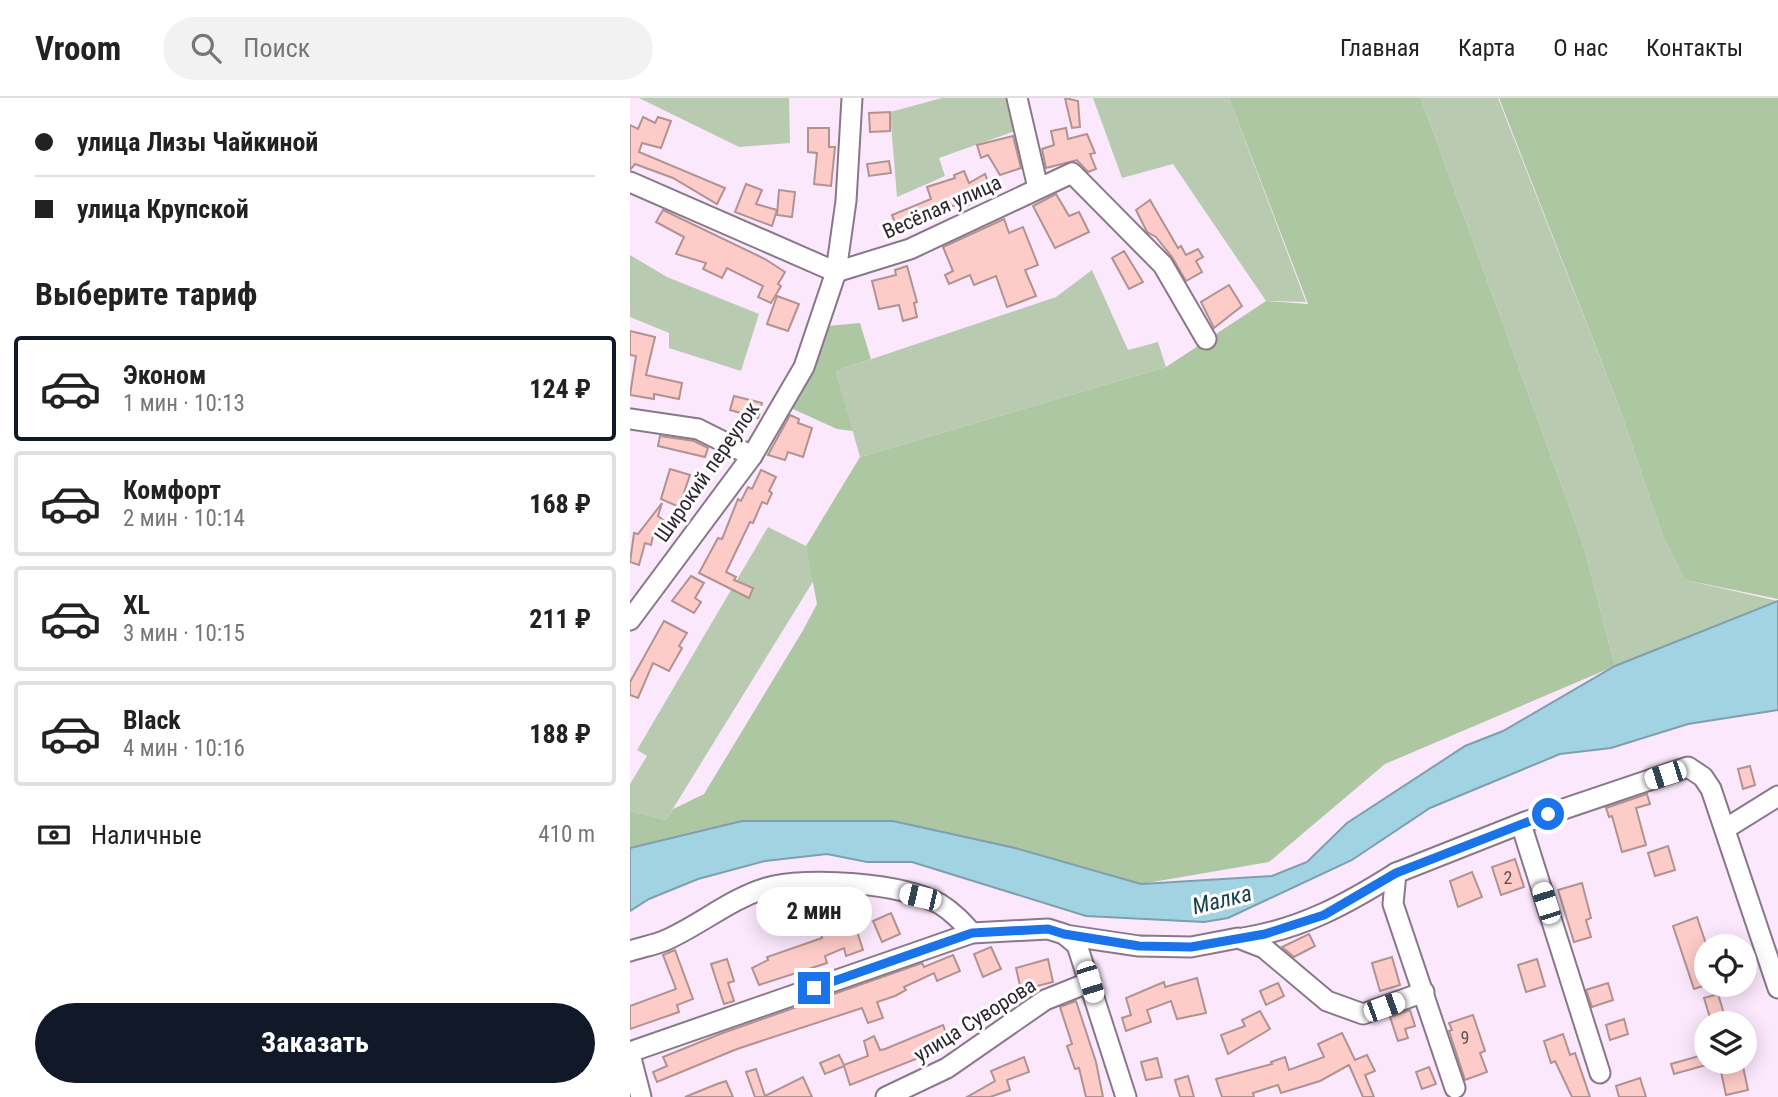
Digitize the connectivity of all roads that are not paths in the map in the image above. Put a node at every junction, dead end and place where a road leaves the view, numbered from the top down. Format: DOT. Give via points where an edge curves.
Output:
graph roads {
  1 [pos="852,98"];
  2 [pos="1017,98"];
  3 [pos="630,182"];
  4 [pos="1038,188"];
  5 [pos="836,272"];
  6 [pos="1206,340"];
  7 [pos="630,419"];
  8 [pos="752,456"];
  9 [pos="630,620"];
  10 [pos="1778,796"];
  11 [pos="1521,824"];
  12 [pos="1726,829"];
  13 [pos="1396,873"];
  14 [pos="972,933"];
  15 [pos="1238,938"];
  16 [pos="1070,940"];
  17 [pos="630,951"];
  18 [pos="1090,982"];
  19 [pos="1778,988"];
  20 [pos="1424,992"];
  21 [pos="630,1053"];
  22 [pos="1600,1073"];
  23 [pos="1455,1088"];
  24 [pos="641,1097"];
  25 [pos="886,1097"];
  26 [pos="1126,1097"];
  1 -- 5 [label="street, Широкий переулок"];
  2 -- 4 [label="street"];
  3 -- 5 [label="street"];
  4 -- 5 [label="street, Весёлая улица" via="910,249"];
  4 -- 6 [label="street, Весёлая улица" via="1072,173 1163,265"];
  5 -- 8 [label="street, Широкий переулок" via="804,366"];
  7 -- 8 [label="street" via="698,429"];
  8 -- 9 [label="street, Широкий переулок"];
  10 -- 12 [label="street"];
  11 -- 12 [label="street" via="1688,767 1712,789"];
  11 -- 13 [label="street"];
  11 -- 22 [label="street"];
  12 -- 19 [label="street"];
  13 -- 15 [label="street" via="1324,915"];
  13 -- 20 [label="street" via="1393,904"];
  14 -- 16 [label="street" via="1048,929"];
  14 -- 17 [label="street" via="939,904 920,897 815,881 754,892 666,940"];
  14 -- 21 [label="street"];
  15 -- 16 [label="street" via="1191,947"];
  15 -- 20 [label="street" via="1264,948 1327,1001 1363,1014"];
  16 -- 18 [label="street"];
  18 -- 25 [label="street, улица Суворова" via="1045,1000 947,1068"];
  18 -- 26 [label="street"];
  20 -- 23 [label="street"];
  21 -- 24 [label="street"];
}
